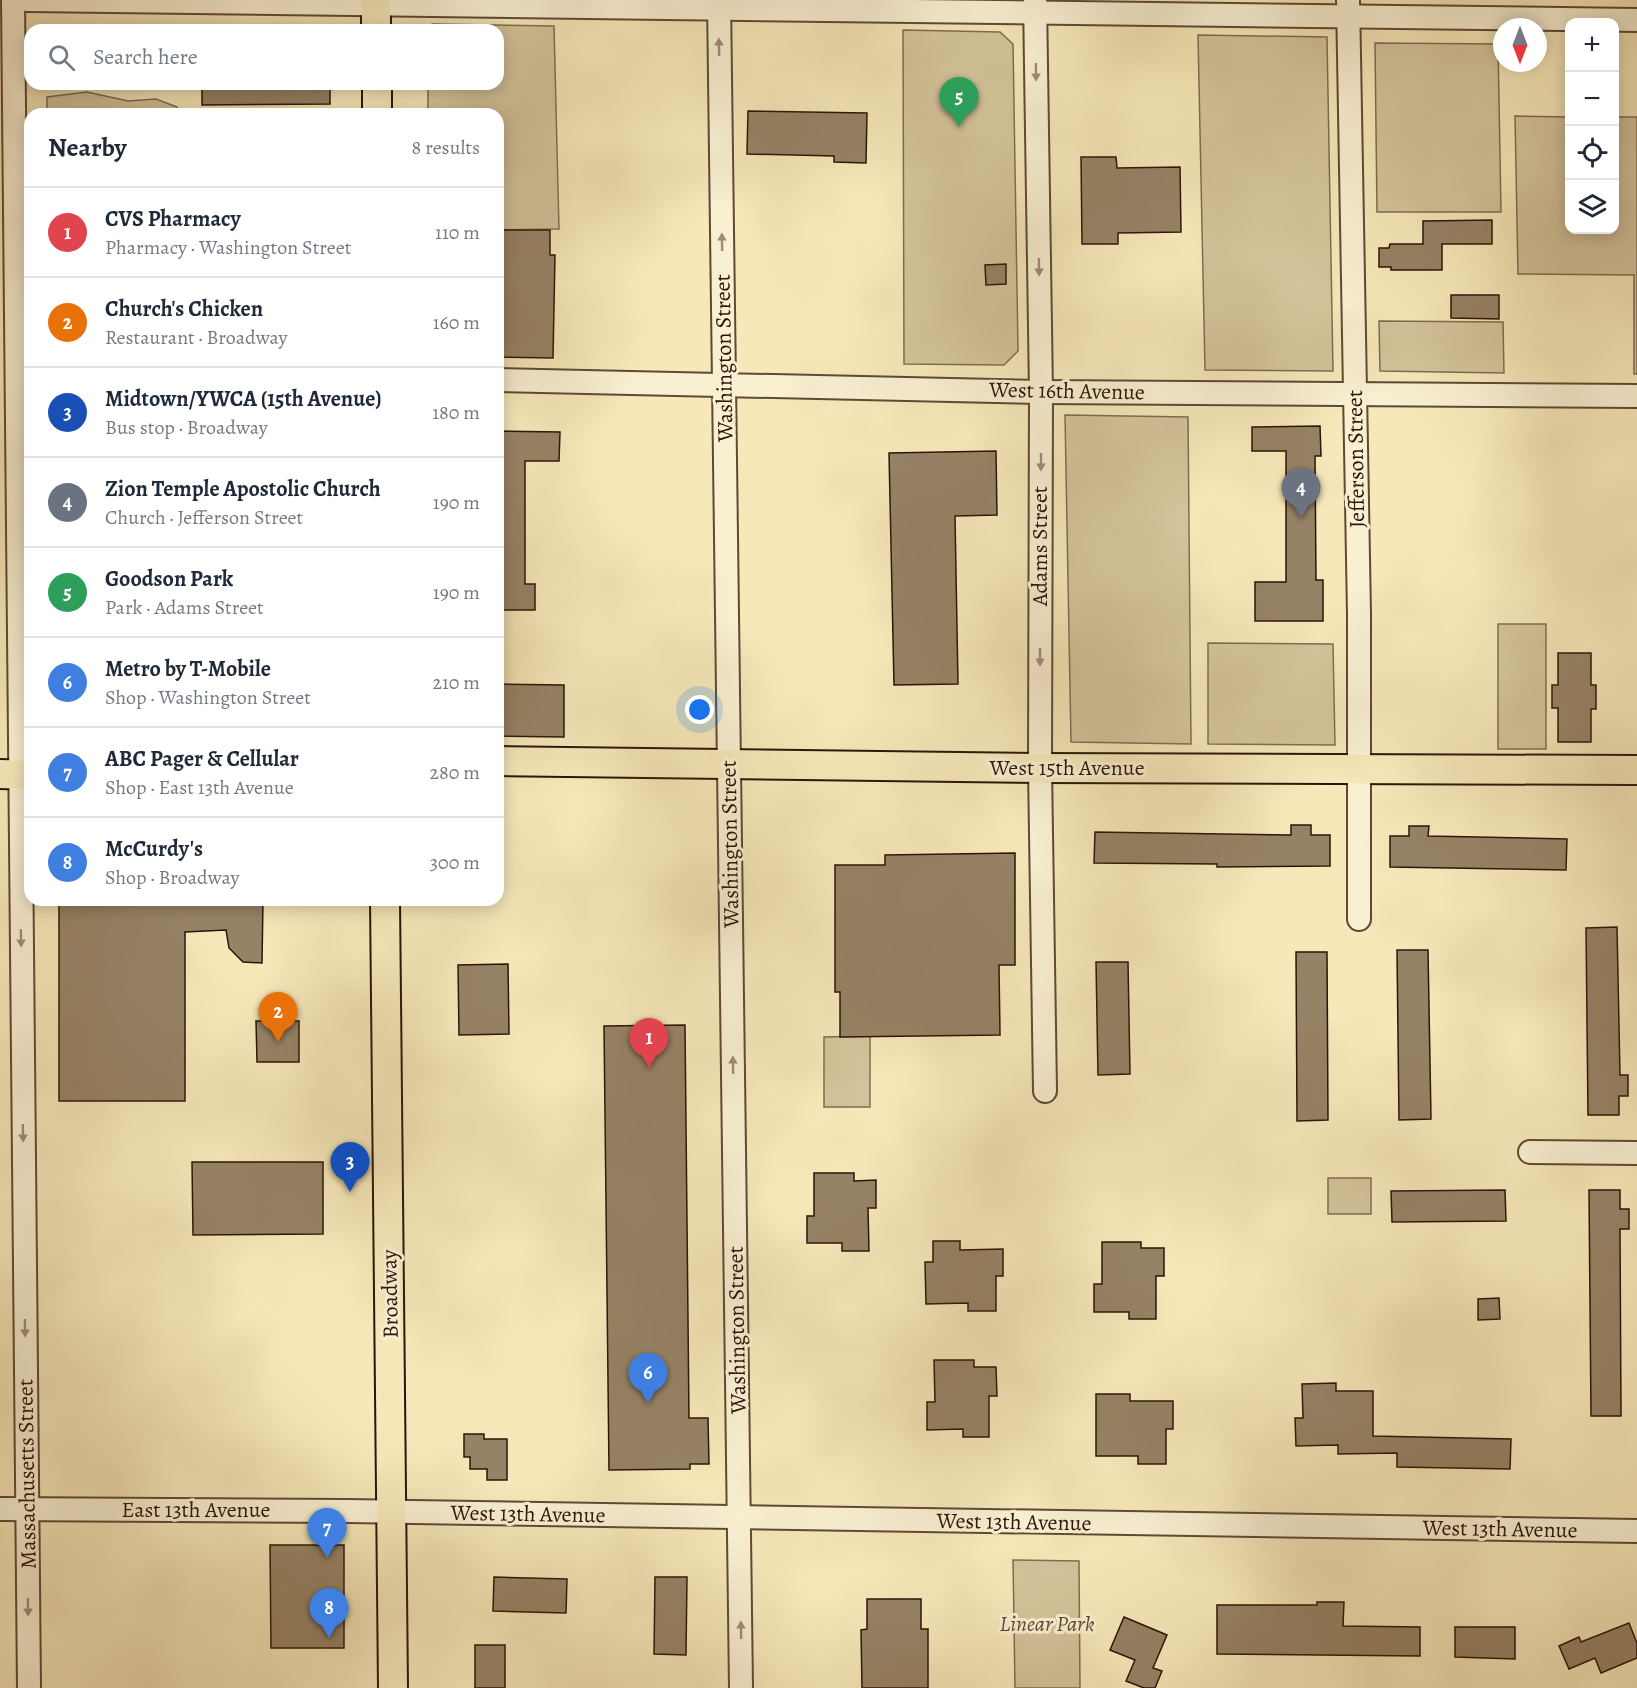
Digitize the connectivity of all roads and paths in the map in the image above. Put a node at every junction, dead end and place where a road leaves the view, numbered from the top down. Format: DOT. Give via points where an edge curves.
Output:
graph roads {
  1 [pos="13,0"];
  2 [pos="27,0"];
  3 [pos="719,5"];
  4 [pos="1035,7"];
  5 [pos="1348,9"];
  6 [pos="376,11"];
  7 [pos="1637,20"];
  8 [pos="377,90"];
  9 [pos="377,108"];
  10 [pos="15,373"];
  11 [pos="504,380"];
  12 [pos="724,385"];
  13 [pos="1041,392"];
  14 [pos="1355,395"];
  15 [pos="1637,396"];
  16 [pos="504,761"];
  17 [pos="729,763"];
  18 [pos="1040,768"];
  19 [pos="1359,769"];
  20 [pos="1637,770"];
  21 [pos="17,775"];
  22 [pos="385,906"];
  23 [pos="1359,919"];
  24 [pos="1045,1091"];
  25 [pos="1530,1152"];
  26 [pos="1637,1153"];
  27 [pos="0,1509"];
  28 [pos="27,1509"];
  29 [pos="392,1512"];
  30 [pos="739,1518"];
  31 [pos="1637,1531"];
  32 [pos="29,1688"];
  33 [pos="393,1688"];
  34 [pos="741,1688"];
  1 -- 10 [label="street, Massachusetts Street"];
  2 -- 6 [label="street"];
  3 -- 4 [label="street"];
  3 -- 6 [label="street"];
  12 -- 3 [label="street, Washington Street, one-way"];
  4 -- 5 [label="street"];
  4 -- 13 [label="street, Adams Street, one-way"];
  5 -- 7 [label="street"];
  5 -- 14 [label="street, Jefferson Street"];
  8 -- 9 [label="main road"];
  10 -- 21 [label="street, Massachusetts Street"];
  11 -- 12 [label="street, West 16th Avenue"];
  12 -- 13 [label="street, West 16th Avenue"];
  12 -- 17 [label="street, Washington Street"];
  13 -- 14 [label="street, West 16th Avenue"];
  13 -- 18 [label="street, Adams Street, one-way"];
  14 -- 15 [label="street, West 16th Avenue"];
  14 -- 19 [label="street, Jefferson Street"];
  16 -- 17 [label="main road, West 15th Avenue"];
  17 -- 18 [label="main road, West 15th Avenue"];
  30 -- 17 [label="street, Washington Street, one-way"];
  18 -- 19 [label="main road, West 15th Avenue"];
  18 -- 24 [label="street, Adams Street"];
  19 -- 20 [label="main road, West 15th Avenue"];
  19 -- 23 [label="street, Jefferson Street"];
  21 -- 28 [label="street, Massachusetts Street, one-way"];
  22 -- 29 [label="main road, Broadway"];
  25 -- 26 [label="street"];
  27 -- 28 [label="street, East 13th Avenue"];
  28 -- 29 [label="street, East 13th Avenue"];
  28 -- 32 [label="street, Massachusetts Street, one-way"];
  29 -- 30 [label="street, West 13th Avenue"];
  29 -- 33 [label="main road, Broadway"];
  30 -- 31 [label="street, West 13th Avenue"];
  34 -- 30 [label="street, Washington Street, one-way"];
}
